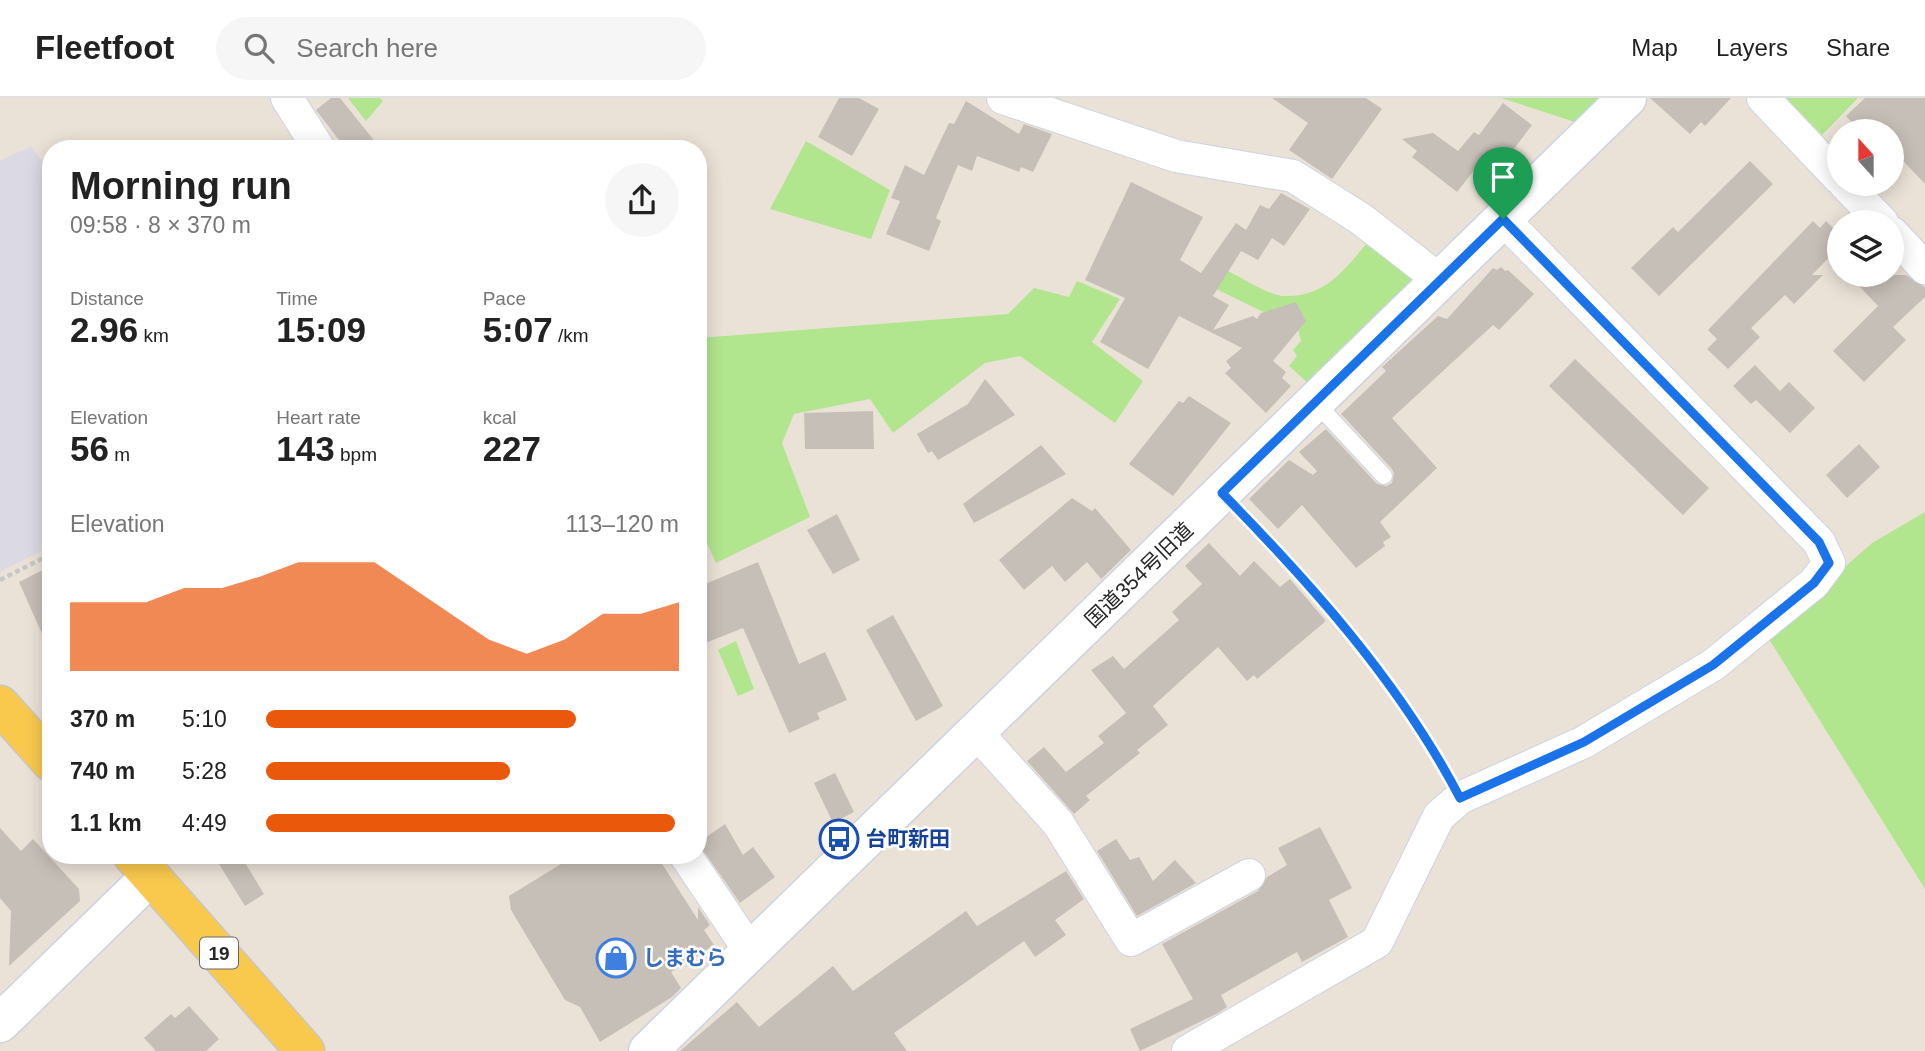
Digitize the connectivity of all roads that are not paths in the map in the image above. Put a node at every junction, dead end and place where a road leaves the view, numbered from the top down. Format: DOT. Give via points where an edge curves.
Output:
graph roads {
  1 [pos="286,98"];
  2 [pos="1003,98"];
  3 [pos="1627,98"];
  4 [pos="1763,98"];
  5 [pos="313,140"];
  6 [pos="1827,165"];
  7 [pos="1857,196"];
  8 [pos="1870,210"];
  9 [pos="1503,219"];
  10 [pos="1904,246"];
  11 [pos="1925,268"];
  12 [pos="1441,281"];
  13 [pos="1316,403"];
  14 [pos="1384,475"];
  15 [pos="0,705"];
  16 [pos="977,733"];
  17 [pos="42,752"];
  18 [pos="691,864"];
  19 [pos="142,866"];
  20 [pos="1249,875"];
  21 [pos="750,951"];
  22 [pos="0,1023"];
  23 [pos="305,1051"];
  24 [pos="648,1051"];
  25 [pos="1188,1051"];
  1 -- 5 [label="street"];
  2 -- 12 [label="street" via="1176,156 1293,176 1361,219"];
  3 -- 9 [label="street, 国道354号旧道"];
  4 -- 6 [label="street"];
  7 -- 8 [label="street"];
  9 -- 12 [label="street, 国道354号旧道"];
  9 -- 25 [label="street" via="1819,542 1829,563 1814,583 1713,665 1584,742 1460,798 1439,816 1377,942"];
  10 -- 11 [label="street"];
  12 -- 13 [label="street, 国道354号旧道"];
  13 -- 14 [label="lane"];
  13 -- 16 [label="street, 国道354号旧道"];
  15 -- 17 [label="main road"];
  16 -- 20 [label="street" via="1058,823 1131,940"];
  16 -- 21 [label="street, 国道354号旧道"];
  18 -- 21 [label="street"];
  19 -- 22 [label="street"];
  19 -- 23 [label="main road, 19"];
  21 -- 24 [label="street, 国道354号旧道"];
}
